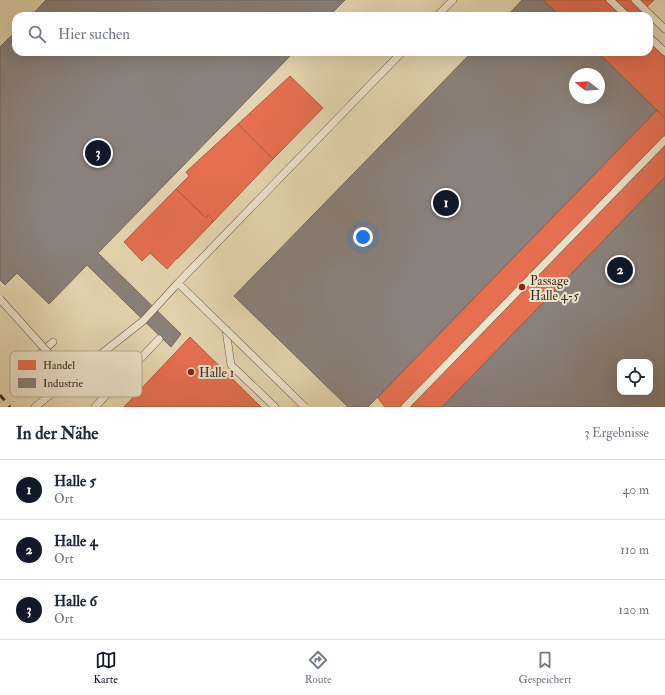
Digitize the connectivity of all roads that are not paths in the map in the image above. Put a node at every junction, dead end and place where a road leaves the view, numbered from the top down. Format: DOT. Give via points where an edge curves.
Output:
graph roads {
  1 [pos="453,0"];
  2 [pos="610,0"];
  3 [pos="635,0"];
  4 [pos="441,12"];
  5 [pos="623,12"];
  6 [pos="648,12"];
  7 [pos="653,17"];
  8 [pos="665,28"];
  9 [pos="653,41"];
  10 [pos="665,52"];
  11 [pos="398,56"];
  12 [pos="398,56"];
  13 [pos="665,140"];
  14 [pos="178,283"];
  15 [pos="0,299"];
  16 [pos="226,330"];
  17 [pos="159,339"];
  18 [pos="53,342"];
  19 [pos="42,351"];
  20 [pos="47,351"];
  21 [pos="105,351"];
  22 [pos="142,357"];
  23 [pos="48,397"];
  24 [pos="104,397"];
  25 [pos="36,407"];
  26 [pos="95,407"];
  27 [pos="275,407"];
  28 [pos="305,407"];
  29 [pos="405,407"];
  1 -- 4 [label="lane"];
  2 -- 5 [label="lane"];
  3 -- 6 [label="lane"];
  7 -- 8 [label="lane"];
  9 -- 10 [label="lane"];
  11 -- 14 [label="lane, bridge"];
  12 -- 16 [label="lane" via="177,283"];
  13 -- 29 [label="lane"];
  14 -- 21 [label="lane, bridge" via="143,321"];
  14 -- 28 [label="lane, bridge"];
  15 -- 20 [label="lane, bridge"];
  16 -- 27 [label="lane" via="231,365"];
  16 -- 28 [label="lane"];
  17 -- 22 [label="lane"];
  18 -- 19 [label="lane"];
  23 -- 25 [label="lane"];
  24 -- 26 [label="lane"];
}
